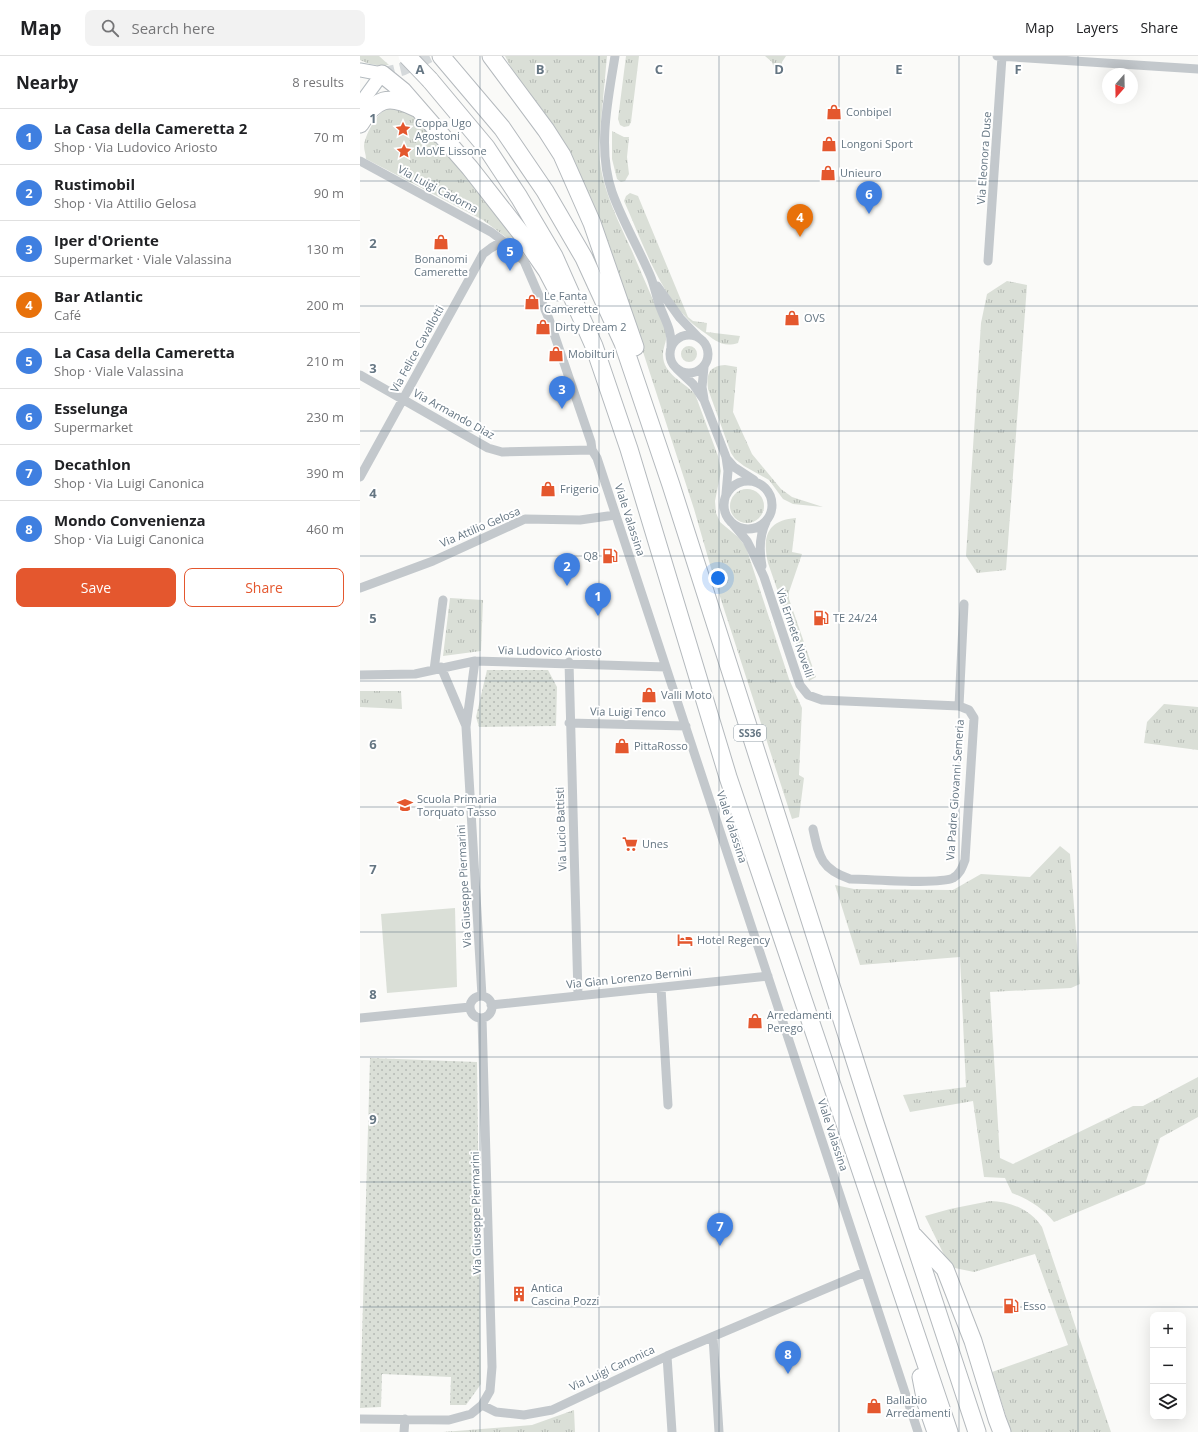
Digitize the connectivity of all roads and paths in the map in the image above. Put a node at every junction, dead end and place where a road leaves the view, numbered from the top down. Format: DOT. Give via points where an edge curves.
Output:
graph roads {
  1 [pos="407,56"];
  2 [pos="491,56"];
  3 [pos="499,56"];
  4 [pos="611,56"];
  5 [pos="615,56"];
  6 [pos="1000,56"];
  7 [pos="1033,57"];
  8 [pos="1134,60"];
  9 [pos="446,62"];
  10 [pos="1198,69"];
  11 [pos="360,70"];
  12 [pos="613,70"];
  13 [pos="382,74"];
  14 [pos="514,87"];
  15 [pos="418,109"];
  16 [pos="360,116"];
  17 [pos="360,124"];
  18 [pos="360,161"];
  19 [pos="503,241"];
  20 [pos="988,261"];
  21 [pos="650,276"];
  22 [pos="699,338"];
  23 [pos="671,347"];
  24 [pos="704,367"];
  25 [pos="677,370"];
  26 [pos="360,375"];
  27 [pos="402,400"];
  28 [pos="704,400"];
  29 [pos="620,420"];
  30 [pos="592,450"];
  31 [pos="726,457"];
  32 [pos="360,477"];
  33 [pos="758,482"];
  34 [pos="672,485"];
  35 [pos="726,494"];
  36 [pos="615,515"];
  37 [pos="728,518"];
  38 [pos="767,520"];
  39 [pos="764,577"];
  40 [pos="360,588"];
  41 [pos="443,600"];
  42 [pos="964,604"];
  43 [pos="475,661"];
  44 [pos="569,662"];
  45 [pos="666,667"];
  46 [pos="437,668"];
  47 [pos="360,675"];
  48 [pos="808,695"];
  49 [pos="959,706"];
  50 [pos="569,723"];
  51 [pos="686,726"];
  52 [pos="466,727"];
  53 [pos="813,829"];
  54 [pos="768,976"];
  55 [pos="661,988"];
  56 [pos="578,995"];
  57 [pos="482,996"];
  58 [pos="492,1005"];
  59 [pos="470,1007"];
  60 [pos="360,1018"];
  61 [pos="482,1018"];
  62 [pos="668,1105"];
  63 [pos="910,1232"];
  64 [pos="865,1272"];
  65 [pos="904,1297"];
  66 [pos="713,1336"];
  67 [pos="667,1356"];
  68 [pos="482,1405"];
  69 [pos="360,1419"];
  70 [pos="405,1419"];
  71 [pos="1000,1428"];
  72 [pos="404,1432"];
  73 [pos="672,1432"];
  74 [pos="719,1432"];
  75 [pos="918,1432"];
  76 [pos="936,1432"];
  77 [pos="949,1432"];
  78 [pos="977,1432"];
  1 -- 29 [label="highway, SS36, bridge" via="486,147 554,256 594,346"];
  2 -- 14 [label="highway"];
  3 -- 14 [label="highway"];
  4 -- 12 [label="street"];
  5 -- 12 [label="street"];
  6 -- 7 [label="street"];
  6 -- 20 [label="street, Via Eleonora Duse"];
  7 -- 8 [label="street"];
  8 -- 10 [label="street"];
  9 -- 34 [label="highway, SS36" via="502,128 545,191 584,258 623,344"];
  11 -- 13 [label="street"];
  12 -- 21 [label="street" via="604,144 606,168 612,192"];
  13 -- 15 [label="highway"];
  13 -- 16 [label="street" via="366,96"];
  14 -- 34 [label="highway" via="562,155 592,223 625,316 655,414"];
  15 -- 17 [label="highway" via="405,102 383,101 376,103"];
  15 -- 29 [label="highway" via="470,168 547,271"];
  18 -- 19 [label="street, Via Luigi Cadorna" via="472,221"];
  19 -- 27 [label="street, Via Felice Cavallotti" via="483,254"];
  19 -- 30 [label="street, Viale Valassina" via="524,261 549,319"];
  21 -- 22 [label="street" via="680,318"];
  21 -- 23 [label="street" via="670,327"];
  22 -- 23 [label="street" via="683,336"];
  22 -- 24 [label="street" via="708,348 708,361"];
  23 -- 25 [label="street" via="670,359"];
  24 -- 25 [label="street" via="688,374"];
  24 -- 28 [label="street, Via Ermete Novelli"];
  25 -- 28 [label="street, Via Ermete Novelli" via="693,384"];
  26 -- 27 [label="street, Via Armando Diaz"];
  27 -- 30 [label="street, Via Armando Diaz" via="488,448 502,452"];
  27 -- 32 [label="street, Via Felice Cavallotti"];
  28 -- 31 [label="street, Via Ermete Novelli"];
  29 -- 65 [label="highway, SS36" via="728,777"];
  30 -- 36 [label="street, Viale Valassina" via="598,458"];
  31 -- 33 [label="street, Via Ermete Novelli" via="744,475"];
  31 -- 35 [label="street, Via Ermete Novelli"];
  33 -- 35 [label="street" via="751,480 736,483"];
  33 -- 38 [label="street, Via Ermete Novelli" via="768,490 773,505"];
  34 -- 63 [label="highway, SS36"];
  35 -- 37 [label="street, Via Ermete Novelli" via="724,506"];
  36 -- 40 [label="street, Via Attilio Gelosa" via="580,520 525,519 433,561"];
  36 -- 45 [label="street, Viale Valassina"];
  37 -- 38 [label="street" via="740,528 747,529 761,525"];
  37 -- 39 [label="street, Via Ermete Novelli" via="747,541"];
  38 -- 39 [label="street, Via Ermete Novelli" via="760,543"];
  39 -- 48 [label="street, Via Ermete Novelli" via="800,686"];
  41 -- 46 [label="street"];
  42 -- 49 [label="street"];
  43 -- 44 [label="street, Via Ludovico Ariosto"];
  43 -- 46 [label="street, Via Ludovico Ariosto"];
  43 -- 52 [label="street, Via Giuseppe Piermarini"];
  44 -- 45 [label="street, Via Ludovico Ariosto"];
  44 -- 50 [label="street, Via Lucio Battisti"];
  45 -- 51 [label="street, Viale Valassina"];
  46 -- 47 [label="street, Via Ludovico Ariosto" via="415,674"];
  46 -- 52 [label="street, Via Giuseppe Piermarini"];
  48 -- 49 [label="street, Via Padre Giovanni Semeria" via="822,700"];
  49 -- 53 [label="street, Via Padre Giovanni Semeria" via="969,710 974,718 965,860 961,871 954,877 944,880 850,879 826,867 819,856"];
  50 -- 51 [label="street, Via Luigi Tenco"];
  50 -- 56 [label="street, Via Lucio Battisti"];
  51 -- 54 [label="street, Viale Valassina"];
  52 -- 57 [label="street, Via Giuseppe Piermarini"];
  54 -- 55 [label="street, Via Gian Lorenzo Bernini"];
  54 -- 64 [label="street, Viale Valassina"];
  55 -- 56 [label="street, Via Gian Lorenzo Bernini"];
  55 -- 62 [label="street"];
  56 -- 58 [label="street, Via Gian Lorenzo Bernini"];
  57 -- 58 [label="street"];
  57 -- 59 [label="street" via="474,999"];
  58 -- 61 [label="street" via="490,1013"];
  59 -- 60 [label="street"];
  59 -- 61 [label="street" via="473,1014"];
  61 -- 68 [label="street, Via Giuseppe Piermarini" via="492,1367 490,1391"];
  63 -- 71 [label="highway" via="944,1269 973,1341"];
  63 -- 78 [label="highway, SS36"];
  64 -- 66 [label="street, Via Luigi Canonica"];
  64 -- 75 [label="street, Viale Valassina"];
  65 -- 76 [label="highway" via="926,1403"];
  65 -- 77 [label="highway, SS36"];
  66 -- 67 [label="street, Via Luigi Canonica"];
  66 -- 74 [label="street"];
  67 -- 68 [label="street, Via Luigi Canonica" via="552,1410 524,1415 496,1412"];
  67 -- 73 [label="street"];
  68 -- 70 [label="street" via="471,1414 449,1420"];
  69 -- 70 [label="street"];
  70 -- 72 [label="street"];
}
